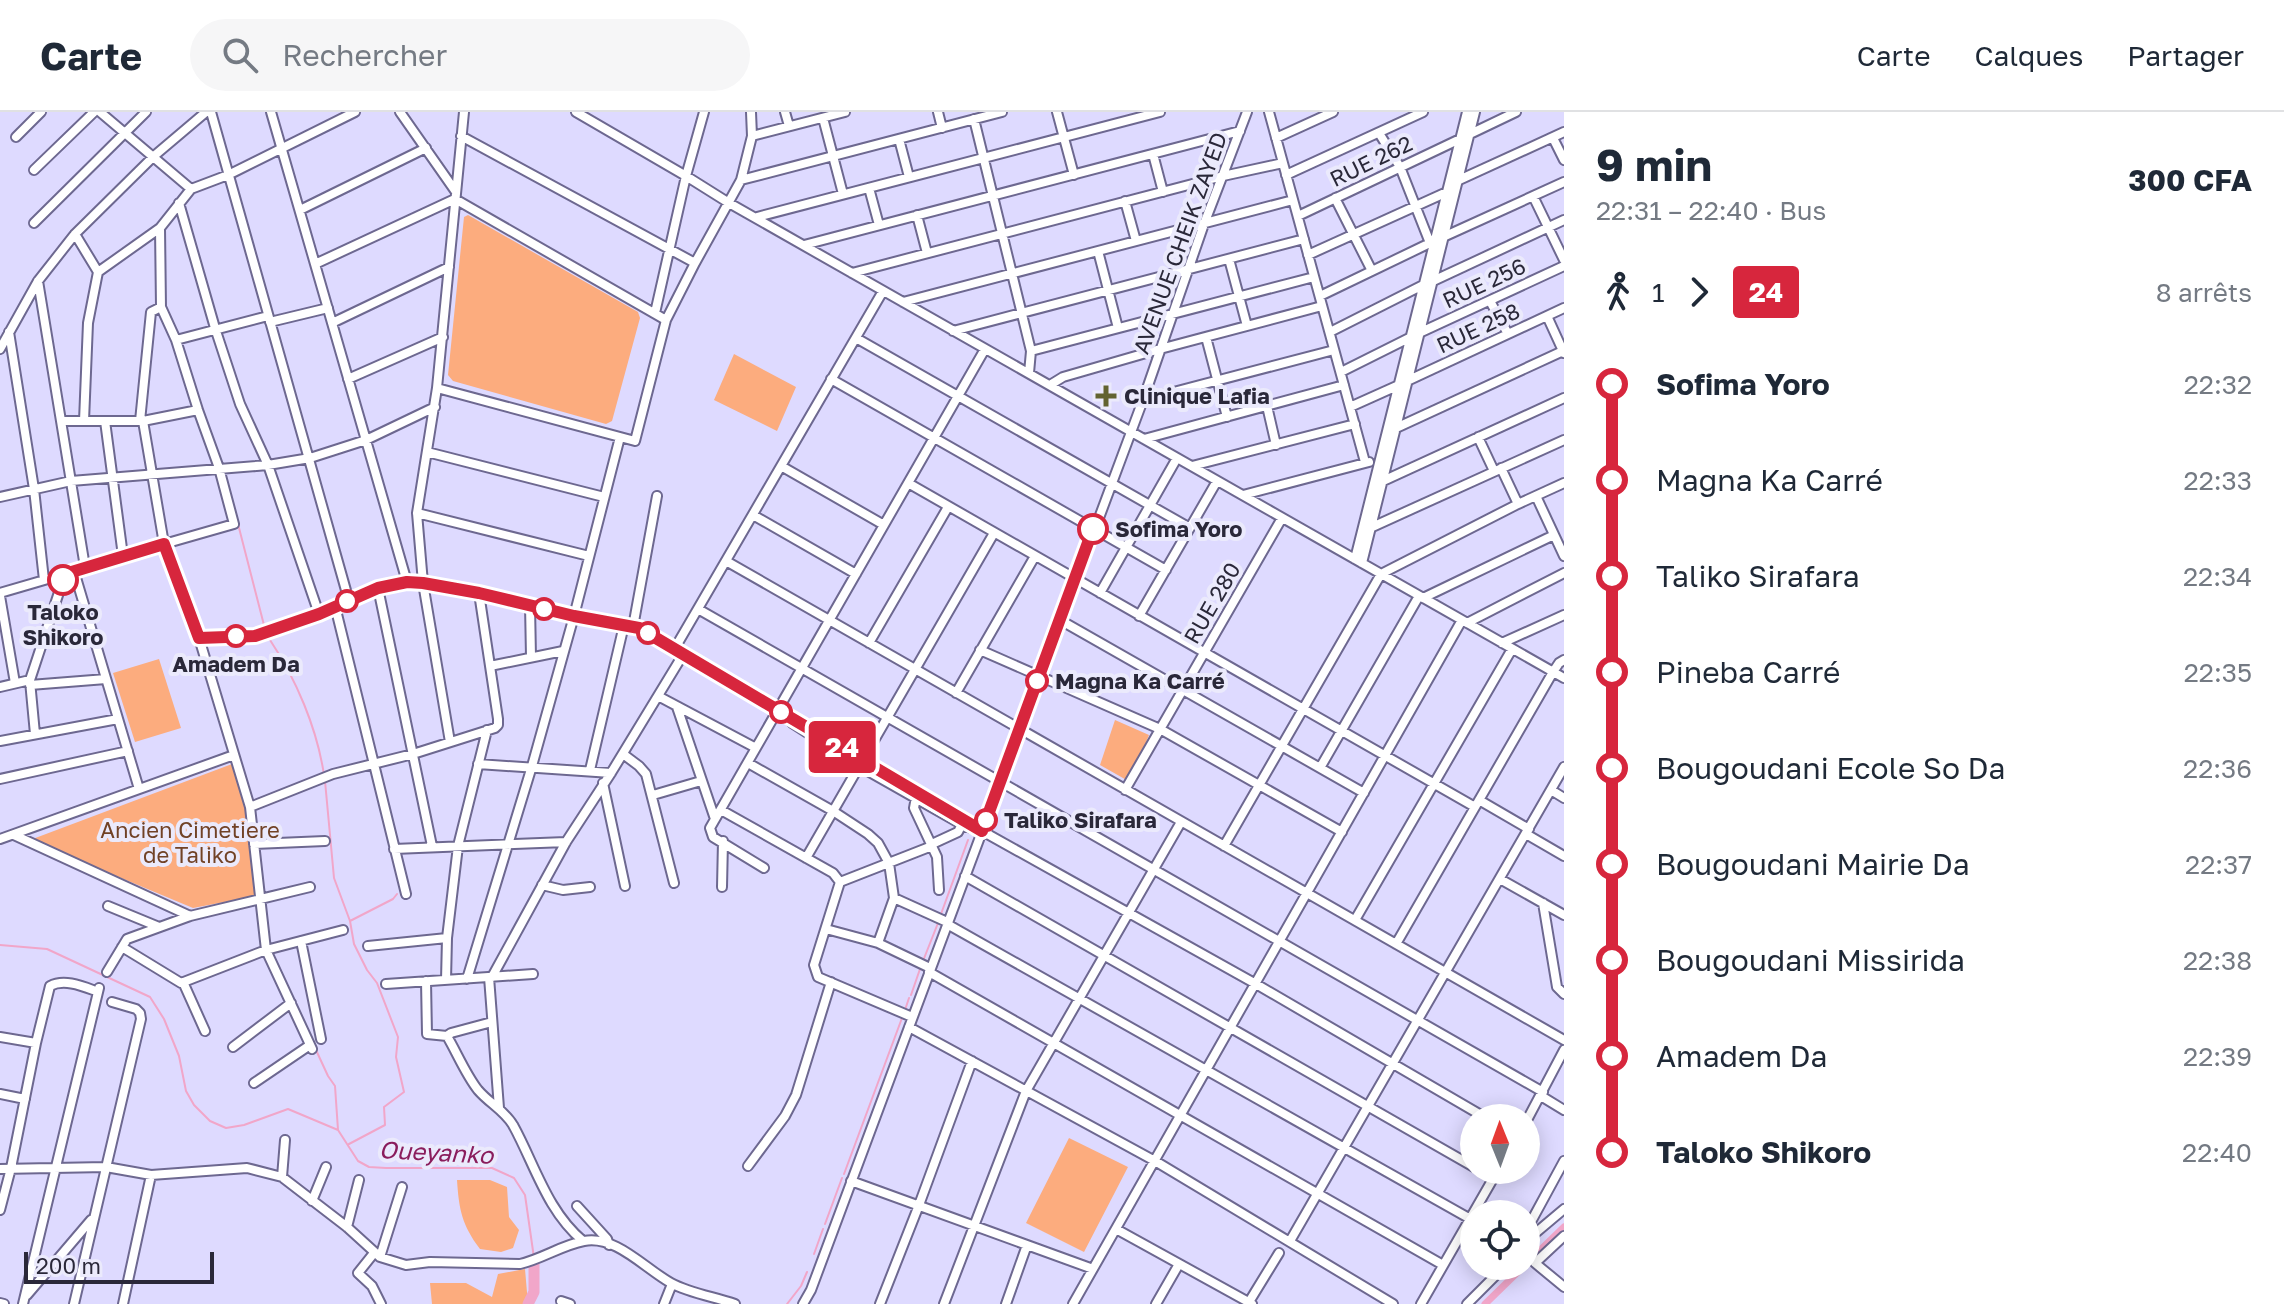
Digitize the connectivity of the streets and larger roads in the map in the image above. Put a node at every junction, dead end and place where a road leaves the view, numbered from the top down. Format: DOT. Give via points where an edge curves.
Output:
graph roads {
  1 [pos="41,112"];
  2 [pos="97,112"];
  3 [pos="146,112"];
  4 [pos="186,112"];
  5 [pos="271,112"];
  6 [pos="355,112"];
  7 [pos="400,112"];
  8 [pos="464,112"];
  9 [pos="576,112"];
  10 [pos="704,112"];
  11 [pos="751,112"];
  12 [pos="785,112"];
  13 [pos="845,112"];
  14 [pos="938,112"];
  15 [pos="1002,112"];
  16 [pos="1057,112"];
  17 [pos="1160,112"];
  18 [pos="1247,112"];
  19 [pos="1269,112"];
  20 [pos="1333,112"];
  21 [pos="1423,112"];
  22 [pos="1467,112"];
  23 [pos="1475,112"];
  24 [pos="1516,112"];
  25 [pos="205,114"];
  26 [pos="1122,117"];
  27 [pos="823,118"];
  28 [pos="974,119"];
  29 [pos="789,126"];
  30 [pos="942,128"];
  31 [pos="1240,131"];
  32 [pos="1564,132"];
  33 [pos="126,133"];
  34 [pos="1379,133"];
  35 [pos="1470,134"];
  36 [pos="461,136"];
  37 [pos="752,136"];
  38 [pos="16,137"];
  39 [pos="1064,137"];
  40 [pos="1276,138"];
  41 [pos="1553,138"];
  42 [pos="899,139"];
  43 [pos="1460,139"];
  44 [pos="426,148"];
  45 [pos="282,149"];
  46 [pos="1153,154"];
  47 [pos="154,156"];
  48 [pos="833,156"];
  49 [pos="983,158"];
  50 [pos="1564,160"];
  51 [pos="1283,163"];
  52 [pos="1400,167"];
  53 [pos="34,170"];
  54 [pos="228,175"];
  55 [pos="1074,175"];
  56 [pos="1286,175"];
  57 [pos="686,176"];
  58 [pos="1223,176"];
  59 [pos="909,177"];
  60 [pos="741,180"];
  61 [pos="1459,180"];
  62 [pos="1564,182"];
  63 [pos="869,188"];
  64 [pos="191,189"];
  65 [pos="1163,192"];
  66 [pos="1447,192"];
  67 [pos="843,194"];
  68 [pos="455,196"];
  69 [pos="993,196"];
  70 [pos="1533,196"];
  71 [pos="1335,198"];
  72 [pos="1293,200"];
  73 [pos="1125,201"];
  74 [pos="179,203"];
  75 [pos="729,203"];
  76 [pos="1416,206"];
  77 [pos="300,210"];
  78 [pos="917,215"];
  79 [pos="1298,216"];
  80 [pos="757,217"];
  81 [pos="1564,220"];
  82 [pos="34,223"];
  83 [pos="1204,224"];
  84 [pos="879,225"];
  85 [pos="1548,227"];
  86 [pos="160,228"];
  87 [pos="1002,233"];
  88 [pos="75,234"];
  89 [pos="1353,235"];
  90 [pos="1304,239"];
  91 [pos="1436,240"];
  92 [pos="1136,241"];
  93 [pos="803,245"];
  94 [pos="670,250"];
  95 [pos="1098,251"];
  96 [pos="927,253"];
  97 [pos="1308,255"];
  98 [pos="1229,259"];
  99 [pos="1564,260"];
  100 [pos="695,263"];
  101 [pos="315,264"];
  102 [pos="1564,266"];
  103 [pos="449,267"];
  104 [pos="1189,269"];
  105 [pos="1372,271"];
  106 [pos="98,272"];
  107 [pos="851,273"];
  108 [pos="1012,274"];
  109 [pos="1314,277"];
  110 [pos="38,281"];
  111 [pos="1429,282"];
  112 [pos="1108,290"];
  113 [pos="883,291"];
  114 [pos="1320,296"];
  115 [pos="1239,297"];
  116 [pos="1490,301"];
  117 [pos="903,302"];
  118 [pos="1322,306"];
  119 [pos="161,307"];
  120 [pos="328,308"];
  121 [pos="1564,308"];
  122 [pos="655,313"];
  123 [pos="1022,313"];
  124 [pos="1173,314"];
  125 [pos="1547,316"];
  126 [pos="269,319"];
  127 [pos="666,320"];
  128 [pos="332,323"];
  129 [pos="1247,326"];
  130 [pos="215,328"];
  131 [pos="1118,328"];
  132 [pos="9,331"];
  133 [pos="952,331"];
  134 [pos="1330,332"];
  135 [pos="1508,334"];
  136 [pos="1415,335"];
  137 [pos="443,337"];
  138 [pos="1206,337"];
  139 [pos="856,338"];
  140 [pos="176,340"];
  141 [pos="0,349"];
  142 [pos="985,349"];
  143 [pos="1160,349"];
  144 [pos="1334,350"];
  145 [pos="1031,351"];
  146 [pos="1564,352"];
  147 [pos="1341,372"];
  148 [pos="1029,373"];
  149 [pos="348,379"];
  150 [pos="831,379"];
  151 [pos="1217,380"];
  152 [pos="1403,383"];
  153 [pos="1050,385"];
  154 [pos="1344,385"];
  155 [pos="437,388"];
  156 [pos="958,396"];
  157 [pos="1564,398"];
  158 [pos="1143,400"];
  159 [pos="1267,406"];
  160 [pos="435,407"];
  161 [pos="1350,407"];
  162 [pos="198,410"];
  163 [pos="1227,417"];
  164 [pos="61,421"];
  165 [pos="84,421"];
  166 [pos="105,421"];
  167 [pos="141,421"];
  168 [pos="1355,424"];
  169 [pos="1396,428"];
  170 [pos="1130,431"];
  171 [pos="620,437"];
  172 [pos="1478,437"];
  173 [pos="934,438"];
  174 [pos="1144,439"];
  175 [pos="366,440"];
  176 [pos="1564,440"];
  177 [pos="1276,445"];
  178 [pos="427,452"];
  179 [pos="310,458"];
  180 [pos="1177,458"];
  181 [pos="1365,462"];
  182 [pos="1383,464"];
  183 [pos="268,465"];
  184 [pos="781,466"];
  185 [pos="1192,466"];
  186 [pos="219,468"];
  187 [pos="1498,470"];
  188 [pos="152,473"];
  189 [pos="112,476"];
  190 [pos="71,481"];
  191 [pos="1217,481"];
  192 [pos="1383,481"];
  193 [pos="908,483"];
  194 [pos="1111,483"];
  195 [pos="1564,483"];
  196 [pos="34,489"];
  197 [pos="1243,495"];
  198 [pos="657,496"];
  199 [pos="1536,496"];
  200 [pos="0,497"];
  201 [pos="604,497"];
  202 [pos="1518,504"];
  203 [pos="1150,506"];
  204 [pos="948,507"];
  205 [pos="417,513"];
  206 [pos="753,515"];
  207 [pos="1282,518"];
  208 [pos="884,525"];
  209 [pos="1190,528"];
  210 [pos="1370,528"];
  211 [pos="1093,529"];
  212 [pos="994,533"];
  213 [pos="1554,535"];
  214 [pos="164,544"];
  215 [pos="1126,547"];
  216 [pos="123,556"];
  217 [pos="589,556"];
  218 [pos="1035,556"];
  219 [pos="1564,556"];
  220 [pos="726,561"];
  221 [pos="1359,561"];
  222 [pos="85,567"];
  223 [pos="1166,570"];
  224 [pos="69,572"];
  225 [pos="1564,573"];
  226 [pos="856,574"];
  227 [pos="1381,574"];
  228 [pos="1076,579"];
  229 [pos="44,580"];
  230 [pos="407,582"];
  231 [pos="423,583"];
  232 [pos="378,588"];
  233 [pos="479,593"];
  234 [pos="1100,593"];
  235 [pos="0,594"];
  236 [pos="1421,597"];
  237 [pos="349,601"];
  238 [pos="530,605"];
  239 [pos="335,606"];
  240 [pos="698,609"];
  241 [pos="319,614"];
  242 [pos="1564,615"];
  243 [pos="574,616"];
  244 [pos="1139,616"];
  245 [pos="1060,620"];
  246 [pos="829,621"];
  247 [pos="1465,622"];
  248 [pos="628,626"];
  249 [pos="199,638"];
  250 [pos="869,643"];
  251 [pos="1502,643"];
  252 [pos="1512,649"];
  253 [pos="980,650"];
  254 [pos="563,651"];
  255 [pos="679,651"];
  256 [pos="1205,653"];
  257 [pos="531,657"];
  258 [pos="1562,662"];
  259 [pos="490,666"];
  260 [pos="802,668"];
  261 [pos="915,669"];
  262 [pos="1553,672"];
  263 [pos="1039,676"];
  264 [pos="1564,678"];
  265 [pos="106,679"];
  266 [pos="30,682"];
  267 [pos="15,683"];
  268 [pos="0,687"];
  269 [pos="1183,690"];
  270 [pos="956,693"];
  271 [pos="658,696"];
  272 [pos="677,707"];
  273 [pos="1303,709"];
  274 [pos="778,711"];
  275 [pos="887,717"];
  276 [pos="118,719"];
  277 [pos="1019,729"];
  278 [pos="1160,729"];
  279 [pos="487,730"];
  280 [pos="1341,731"];
  281 [pos="35,734"];
  282 [pos="0,741"];
  283 [pos="450,742"];
  284 [pos="1282,746"];
  285 [pos="756,748"];
  286 [pos="128,751"];
  287 [pos="413,754"];
  288 [pos="623,754"];
  289 [pos="234,755"];
  290 [pos="1385,756"];
  291 [pos="748,763"];
  292 [pos="860,763"];
  293 [pos="373,764"];
  294 [pos="478,764"];
  295 [pos="532,766"];
  296 [pos="1564,767"];
  297 [pos="1320,768"];
  298 [pos="590,770"];
  299 [pos="611,773"];
  300 [pos="0,779"];
  301 [pos="701,781"];
  302 [pos="999,781"];
  303 [pos="603,783"];
  304 [pos="1434,784"];
  305 [pos="1259,785"];
  306 [pos="139,789"];
  307 [pos="1125,790"];
  308 [pos="1551,790"];
  309 [pos="1364,793"];
  310 [pos="653,795"];
  311 [pos="916,795"];
  312 [pos="1564,798"];
  313 [pos="1477,804"];
  314 [pos="250,807"];
  315 [pos="721,810"];
  316 [pos="833,811"];
  317 [pos="715,819"];
  318 [pos="964,822"];
  319 [pos="1181,822"];
  320 [pos="982,831"];
  321 [pos="1527,831"];
  322 [pos="1342,832"];
  323 [pos="14,835"];
  324 [pos="0,839"];
  325 [pos="325,841"];
  326 [pos="723,841"];
  327 [pos="566,842"];
  328 [pos="254,844"];
  329 [pos="507,845"];
  330 [pos="932,845"];
  331 [pos="432,846"];
  332 [pos="458,846"];
  333 [pos="1224,846"];
  334 [pos="394,849"];
  335 [pos="1564,856"];
  336 [pos="806,858"];
  337 [pos="889,863"];
  338 [pos="764,868"];
  339 [pos="1154,869"];
  340 [pos="965,876"];
  341 [pos="1500,879"];
  342 [pos="840,882"];
  343 [pos="674,883"];
  344 [pos="542,885"];
  345 [pos="625,886"];
  346 [pos="310,887"];
  347 [pos="590,887"];
  348 [pos="722,887"];
  349 [pos="939,890"];
  350 [pos="1307,893"];
  351 [pos="406,894"];
  352 [pos="894,898"];
  353 [pos="260,899"];
  354 [pos="1543,903"];
  355 [pos="108,906"];
  356 [pos="1128,914"];
  357 [pos="1564,915"];
  358 [pos="190,916"];
  359 [pos="1355,920"];
  360 [pos="947,923"];
  361 [pos="160,927"];
  362 [pos="826,929"];
  363 [pos="343,930"];
  364 [pos="447,938"];
  365 [pos="301,941"];
  366 [pos="1280,941"];
  367 [pos="878,943"];
  368 [pos="1396,944"];
  369 [pos="368,946"];
  370 [pos="122,947"];
  371 [pos="266,950"];
  372 [pos="1104,955"];
  373 [pos="930,970"];
  374 [pos="107,972"];
  375 [pos="1445,972"];
  376 [pos="533,974"];
  377 [pos="490,977"];
  378 [pos="467,979"];
  379 [pos="446,980"];
  380 [pos="426,981"];
  381 [pos="183,982"];
  382 [pos="831,982"];
  383 [pos="386,984"];
  384 [pos="1256,984"];
  385 [pos="1564,994"];
  386 [pos="1079,999"];
  387 [pos="112,1002"];
  388 [pos="291,1003"];
  389 [pos="912,1017"];
  390 [pos="1418,1020"];
  391 [pos="492,1022"];
  392 [pos="909,1027"];
  393 [pos="1231,1028"];
  394 [pos="205,1031"];
  395 [pos="447,1036"];
  396 [pos="0,1037"];
  397 [pos="321,1039"];
  398 [pos="1564,1040"];
  399 [pos="36,1043"];
  400 [pos="1054,1043"];
  401 [pos="233,1047"];
  402 [pos="1564,1050"];
  403 [pos="972,1061"];
  404 [pos="1392,1064"];
  405 [pos="1206,1070"];
  406 [pos="254,1083"];
  407 [pos="1026,1091"];
  408 [pos="0,1094"];
  409 [pos="1542,1094"];
  410 [pos="25,1099"];
  411 [pos="1462,1104"];
  412 [pos="1536,1104"];
  413 [pos="1368,1106"];
  414 [pos="499,1108"];
  415 [pos="1564,1110"];
  416 [pos="1181,1115"];
  417 [pos="285,1140"];
  418 [pos="1344,1148"];
  419 [pos="1460,1159"];
  420 [pos="1155,1161"];
  421 [pos="1564,1161"];
  422 [pos="748,1166"];
  423 [pos="106,1167"];
  424 [pos="326,1167"];
  425 [pos="11,1168"];
  426 [pos="55,1168"];
  427 [pos="0,1169"];
  428 [pos="151,1175"];
  429 [pos="282,1177"];
  430 [pos="359,1180"];
  431 [pos="851,1181"];
  432 [pos="402,1187"];
  433 [pos="1318,1193"];
  434 [pos="312,1201"];
  435 [pos="919,1205"];
  436 [pos="1540,1205"];
  437 [pos="577,1206"];
  438 [pos="1564,1209"];
  439 [pos="0,1210"];
  440 [pos="1460,1213"];
  441 [pos="94,1217"];
  442 [pos="974,1226"];
  443 [pos="347,1227"];
  444 [pos="1116,1229"];
  445 [pos="1540,1229"];
  446 [pos="1564,1236"];
  447 [pos="1460,1239"];
  448 [pos="583,1241"];
  449 [pos="1290,1241"];
  450 [pos="609,1245"];
  451 [pos="1027,1245"];
  452 [pos="1279,1253"];
  453 [pos="377,1255"];
  454 [pos="1179,1264"];
  455 [pos="1443,1265"];
  456 [pos="1093,1269"];
  457 [pos="1491,1280"];
  458 [pos="672,1284"];
  459 [pos="1564,1287"];
  460 [pos="1233,1294"];
  461 [pos="22,1302"];
  462 [pos="1251,1303"];
  463 [pos="74,1304"];
  464 [pos="123,1304"];
  465 [pos="381,1304"];
  466 [pos="664,1304"];
  467 [pos="735,1304"];
  468 [pos="806,1304"];
  469 [pos="880,1304"];
  470 [pos="944,1304"];
  471 [pos="1006,1304"];
  472 [pos="1073,1304"];
  473 [pos="1156,1304"];
  474 [pos="1228,1304"];
  475 [pos="1393,1304"];
  476 [pos="1421,1304"];
  477 [pos="1467,1304"];
  1 -- 38 [label="street"];
  2 -- 33 [label="street"];
  2 -- 53 [label="street"];
  3 -- 33 [label="street"];
  4 -- 25 [label="street"];
  5 -- 45 [label="street"];
  6 -- 45 [label="street"];
  7 -- 44 [label="street"];
  8 -- 36 [label="street"];
  9 -- 57 [label="street"];
  10 -- 57 [label="street"];
  11 -- 37 [label="street"];
  12 -- 29 [label="street"];
  13 -- 27 [label="street"];
  14 -- 30 [label="street"];
  15 -- 28 [label="street"];
  16 -- 39 [label="street"];
  17 -- 26 [label="street"];
  18 -- 31 [label="street, AVENUE CHEIK ZAYED"];
  19 -- 40 [label="street"];
  20 -- 40 [label="street"];
  21 -- 34 [label="street"];
  22 -- 43 [label="street"];
  23 -- 35 [label="street"];
  24 -- 35 [label="street"];
  25 -- 47 [label="street"];
  25 -- 54 [label="street"];
  26 -- 39 [label="street"];
  27 -- 29 [label="street"];
  27 -- 48 [label="street"];
  28 -- 30 [label="street"];
  28 -- 49 [label="street"];
  29 -- 37 [label="street"];
  30 -- 42 [label="street"];
  31 -- 46 [label="street"];
  31 -- 58 [label="street, AVENUE CHEIK ZAYED"];
  32 -- 41 [label="street"];
  33 -- 47 [label="street"];
  33 -- 82 [label="street"];
  34 -- 52 [label="street"];
  34 -- 56 [label="street"];
  35 -- 61 [label="street"];
  36 -- 68 [label="street"];
  36 -- 94 [label="street"];
  37 -- 60 [label="street"];
  39 -- 49 [label="street"];
  39 -- 55 [label="street"];
  40 -- 51 [label="street"];
  41 -- 50 [label="street"];
  41 -- 61 [label="street"];
  42 -- 48 [label="street"];
  42 -- 59 [label="street"];
  43 -- 52 [label="street, RUE 262"];
  43 -- 66 [label="street"];
  44 -- 68 [label="street"];
  44 -- 77 [label="street"];
  45 -- 54 [label="street"];
  45 -- 77 [label="street"];
  46 -- 55 [label="street"];
  46 -- 65 [label="street"];
  47 -- 64 [label="street"];
  47 -- 88 [label="street"];
  48 -- 60 [label="street"];
  48 -- 67 [label="street"];
  49 -- 59 [label="street"];
  49 -- 69 [label="street"];
  51 -- 56 [label="street"];
  51 -- 58 [label="street"];
  52 -- 71 [label="street, RUE 262"];
  52 -- 76 [label="street"];
  54 -- 64 [label="street"];
  54 -- 126 [label="street"];
  55 -- 69 [label="street"];
  56 -- 72 [label="street"];
  57 -- 75 [label="street"];
  57 -- 94 [label="street"];
  58 -- 65 [label="street"];
  58 -- 83 [label="street, AVENUE CHEIK ZAYED"];
  59 -- 63 [label="street"];
  60 -- 75 [label="street"];
  61 -- 91 [label="street"];
  62 -- 70 [label="street"];
  63 -- 67 [label="street"];
  63 -- 84 [label="street"];
  64 -- 74 [label="street"];
  65 -- 73 [label="street"];
  66 -- 76 [label="street"];
  66 -- 91 [label="street"];
  67 -- 80 [label="street"];
  68 -- 101 [label="street"];
  68 -- 103 [label="street"];
  68 -- 122 [label="street"];
  69 -- 78 [label="street"];
  69 -- 87 [label="street"];
  70 -- 85 [label="street"];
  70 -- 91 [label="street"];
  71 -- 79 [label="street, RUE 262"];
  71 -- 89 [label="street"];
  72 -- 79 [label="street"];
  72 -- 83 [label="street"];
  73 -- 87 [label="street"];
  73 -- 92 [label="street"];
  74 -- 86 [label="street"];
  74 -- 130 [label="street"];
  75 -- 80 [label="street"];
  75 -- 100 [label="street"];
  76 -- 89 [label="street"];
  76 -- 91 [label="street"];
  77 -- 101 [label="street"];
  78 -- 84 [label="street"];
  78 -- 96 [label="street"];
  79 -- 90 [label="street"];
  80 -- 93 [label="street"];
  81 -- 85 [label="street"];
  83 -- 92 [label="street"];
  83 -- 104 [label="street, AVENUE CHEIK ZAYED"];
  84 -- 93 [label="street"];
  85 -- 99 [label="street"];
  85 -- 111 [label="street"];
  86 -- 106 [label="street"];
  86 -- 119 [label="street"];
  87 -- 96 [label="street"];
  87 -- 108 [label="street"];
  88 -- 106 [label="street"];
  88 -- 110 [label="street"];
  89 -- 97 [label="street"];
  89 -- 105 [label="street"];
  90 -- 97 [label="street"];
  90 -- 98 [label="street"];
  91 -- 105 [label="street"];
  91 -- 111 [label="street"];
  92 -- 95 [label="street"];
  93 -- 107 [label="street"];
  94 -- 100 [label="street"];
  94 -- 122 [label="street"];
  95 -- 108 [label="street"];
  95 -- 112 [label="street"];
  96 -- 107 [label="street"];
  97 -- 109 [label="street"];
  98 -- 104 [label="street"];
  98 -- 115 [label="street"];
  100 -- 127 [label="street"];
  101 -- 120 [label="street"];
  102 -- 116 [label="street, RUE 256"];
  103 -- 128 [label="street"];
  103 -- 137 [label="street"];
  104 -- 112 [label="street"];
  104 -- 124 [label="street, AVENUE CHEIK ZAYED"];
  105 -- 114 [label="street"];
  106 -- 165 [label="street" via="88,323"];
  107 -- 113 [label="street"];
  108 -- 117 [label="street"];
  108 -- 123 [label="street"];
  109 -- 114 [label="street"];
  109 -- 115 [label="street"];
  110 -- 132 [label="street"];
  110 -- 164 [label="street"];
  111 -- 134 [label="street"];
  111 -- 136 [label="street"];
  112 -- 123 [label="street"];
  112 -- 131 [label="street"];
  113 -- 117 [label="street"];
  113 -- 139 [label="street"];
  114 -- 118 [label="street"];
  115 -- 124 [label="street"];
  115 -- 129 [label="street"];
  116 -- 135 [label="street"];
  116 -- 136 [label="street, RUE 256"];
  117 -- 133 [label="street"];
  118 -- 129 [label="street"];
  118 -- 134 [label="street"];
  119 -- 140 [label="street"];
  119 -- 167 [label="street" via="151,312"];
  120 -- 126 [label="street"];
  120 -- 128 [label="street"];
  121 -- 125 [label="street, RUE 258"];
  122 -- 127 [label="street"];
  123 -- 133 [label="street"];
  123 -- 145 [label="street"];
  124 -- 131 [label="street"];
  124 -- 143 [label="street, AVENUE CHEIK ZAYED"];
  125 -- 135 [label="street, RUE 258"];
  125 -- 146 [label="street"];
  126 -- 130 [label="street"];
  126 -- 179 [label="street"];
  127 -- 171 [label="street" via="635,441"];
  128 -- 149 [label="street"];
  129 -- 138 [label="street"];
  130 -- 140 [label="street"];
  130 -- 183 [label="street" via="240,404"];
  131 -- 145 [label="street"];
  132 -- 141 [label="street"];
  132 -- 196 [label="street"];
  133 -- 142 [label="street"];
  134 -- 144 [label="street"];
  135 -- 152 [label="street, RUE 258"];
  136 -- 147 [label="street, RUE 256"];
  136 -- 152 [label="street"];
  137 -- 149 [label="street"];
  137 -- 155 [label="street"];
  138 -- 143 [label="street"];
  138 -- 151 [label="street"];
  139 -- 150 [label="street"];
  139 -- 156 [label="street"];
  140 -- 162 [label="street"];
  142 -- 148 [label="street"];
  142 -- 156 [label="street"];
  143 -- 153 [label="street"];
  143 -- 158 [label="street, AVENUE CHEIK ZAYED"];
  144 -- 147 [label="street"];
  144 -- 151 [label="street"];
  145 -- 148 [label="street"];
  146 -- 169 [label="street"];
  147 -- 154 [label="street"];
  148 -- 153 [label="street"];
  149 -- 175 [label="street"];
  150 -- 173 [label="street"];
  150 -- 184 [label="street"];
  151 -- 158 [label="street"];
  151 -- 163 [label="street"];
  152 -- 161 [label="street, RUE 258"];
  152 -- 169 [label="street"];
  152 -- 182 [label="street"];
  153 -- 170 [label="street"];
  154 -- 159 [label="street"];
  154 -- 161 [label="street"];
  155 -- 160 [label="street"];
  155 -- 171 [label="street"];
  156 -- 173 [label="street"];
  156 -- 194 [label="street"];
  157 -- 172 [label="street"];
  158 -- 170 [label="street, AVENUE CHEIK ZAYED"];
  159 -- 163 [label="street"];
  159 -- 177 [label="street"];
  160 -- 175 [label="street"];
  160 -- 178 [label="street"];
  161 -- 168 [label="street"];
  162 -- 167 [label="street"];
  162 -- 186 [label="street"];
  163 -- 174 [label="street"];
  164 -- 165 [label="street"];
  164 -- 190 [label="street"];
  165 -- 166 [label="street"];
  166 -- 167 [label="street"];
  166 -- 189 [label="street"];
  167 -- 188 [label="street"];
  168 -- 177 [label="street"];
  168 -- 181 [label="street"];
  169 -- 182 [label="street"];
  170 -- 174 [label="street"];
  170 -- 194 [label="street, AVENUE CHEIK ZAYED"];
  171 -- 201 [label="street"];
  172 -- 187 [label="street"];
  172 -- 192 [label="street"];
  173 -- 193 [label="street"];
  173 -- 211 [label="street"];
  174 -- 180 [label="street"];
  175 -- 179 [label="street"];
  175 -- 230 [label="street"];
  176 -- 187 [label="street"];
  177 -- 185 [label="street"];
  178 -- 201 [label="street"];
  178 -- 205 [label="street"];
  179 -- 183 [label="street"];
  179 -- 237 [label="street"];
  180 -- 185 [label="street"];
  180 -- 203 [label="street"];
  181 -- 182 [label="street"];
  181 -- 197 [label="street"];
  182 -- 192 [label="street"];
  182 -- 221 [label="street"];
  183 -- 186 [label="street"];
  183 -- 241 [label="street"];
  184 -- 206 [label="street"];
  184 -- 208 [label="street"];
  185 -- 191 [label="street"];
  186 -- 188 [label="street"];
  186 -- 214 [label="street" via="234,524"];
  187 -- 202 [label="street"];
  187 -- 210 [label="street"];
  188 -- 189 [label="street"];
  188 -- 214 [label="street"];
  189 -- 190 [label="street"];
  189 -- 216 [label="street"];
  190 -- 196 [label="street"];
  190 -- 222 [label="street"];
  191 -- 197 [label="street"];
  191 -- 209 [label="street"];
  192 -- 210 [label="street"];
  193 -- 204 [label="street"];
  193 -- 208 [label="street"];
  194 -- 203 [label="street"];
  194 -- 211 [label="street, AVENUE CHEIK ZAYED"];
  195 -- 199 [label="street"];
  196 -- 200 [label="street"];
  196 -- 229 [label="street"];
  197 -- 207 [label="street"];
  198 -- 248 [label="street"];
  199 -- 202 [label="street"];
  199 -- 213 [label="street"];
  201 -- 217 [label="street"];
  202 -- 227 [label="street"];
  203 -- 209 [label="street"];
  203 -- 215 [label="street"];
  204 -- 212 [label="street"];
  204 -- 250 [label="street"];
  205 -- 217 [label="street"];
  205 -- 231 [label="street"];
  206 -- 220 [label="street"];
  206 -- 226 [label="street"];
  207 -- 221 [label="street"];
  207 -- 256 [label="street, RUE 280"];
  208 -- 226 [label="street"];
  209 -- 223 [label="street"];
  210 -- 221 [label="street"];
  211 -- 215 [label="street"];
  211 -- 228 [label="street, AVENUE CHEIK ZAYED"];
  212 -- 218 [label="street"];
  212 -- 261 [label="street"];
  213 -- 219 [label="street"];
  213 -- 236 [label="street"];
  214 -- 216 [label="street"];
  214 -- 249 [label="street"];
  215 -- 223 [label="street"];
  215 -- 234 [label="street"];
  216 -- 222 [label="street"];
  217 -- 243 [label="street"];
  218 -- 228 [label="street"];
  218 -- 253 [label="street"];
  220 -- 240 [label="street"];
  220 -- 246 [label="street"];
  221 -- 227 [label="street"];
  222 -- 224 [label="street"];
  223 -- 244 [label="street"];
  224 -- 229 [label="street"];
  224 -- 265 [label="street"];
  224 -- 266 [label="street"];
  225 -- 247 [label="street"];
  226 -- 246 [label="street"];
  227 -- 236 [label="street"];
  227 -- 273 [label="street"];
  228 -- 234 [label="street"];
  228 -- 245 [label="street, AVENUE CHEIK ZAYED"];
  229 -- 235 [label="street"];
  230 -- 231 [label="street"];
  230 -- 232 [label="street"];
  231 -- 233 [label="street"];
  231 -- 283 [label="street"];
  232 -- 237 [label="street"];
  232 -- 287 [label="street"];
  233 -- 238 [label="street"];
  233 -- 259 [label="street"];
  234 -- 244 [label="street"];
  235 -- 267 [label="street"];
  236 -- 247 [label="street"];
  236 -- 280 [label="street"];
  237 -- 239 [label="street"];
  238 -- 243 [label="street"];
  238 -- 257 [label="street"];
  239 -- 241 [label="street"];
  239 -- 293 [label="street"];
  240 -- 255 [label="street"];
  240 -- 260 [label="street"];
  241 -- 249 [label="street" via="255,636"];
  242 -- 251 [label="street"];
  243 -- 248 [label="street"];
  243 -- 254 [label="street"];
  244 -- 256 [label="street"];
  245 -- 263 [label="street, AVENUE CHEIK ZAYED"];
  245 -- 269 [label="street"];
  246 -- 250 [label="street"];
  246 -- 260 [label="street"];
  247 -- 251 [label="street"];
  247 -- 290 [label="street"];
  248 -- 255 [label="street"];
  248 -- 298 [label="street"];
  249 -- 289 [label="street"];
  250 -- 261 [label="street"];
  251 -- 252 [label="street"];
  252 -- 262 [label="street"];
  252 -- 304 [label="street"];
  253 -- 263 [label="street"];
  253 -- 270 [label="street"];
  254 -- 257 [label="street"];
  254 -- 295 [label="street"];
  255 -- 271 [label="street"];
  255 -- 274 [label="street"];
  256 -- 269 [label="street, RUE 280"];
  256 -- 273 [label="street"];
  257 -- 259 [label="street"];
  258 -- 262 [label="street"];
  259 -- 279 [label="street" via="498,725"];
  260 -- 274 [label="street"];
  260 -- 275 [label="street"];
  261 -- 270 [label="street"];
  261 -- 275 [label="street"];
  262 -- 264 [label="street"];
  262 -- 313 [label="street"];
  263 -- 277 [label="street, AVENUE CHEIK ZAYED"];
  263 -- 278 [label="street"];
  265 -- 266 [label="street"];
  265 -- 276 [label="street"];
  266 -- 267 [label="street"];
  266 -- 281 [label="street"];
  267 -- 268 [label="street"];
  269 -- 278 [label="street, RUE 280"];
  269 -- 284 [label="street"];
  270 -- 277 [label="street"];
  271 -- 272 [label="street"];
  271 -- 288 [label="street"];
  272 -- 285 [label="street"];
  272 -- 301 [label="street"];
  273 -- 280 [label="street"];
  273 -- 284 [label="street"];
  274 -- 285 [label="street"];
  274 -- 292 [label="street"];
  275 -- 292 [label="street"];
  275 -- 302 [label="street"];
  276 -- 281 [label="street"];
  276 -- 286 [label="street"];
  277 -- 302 [label="street, AVENUE CHEIK ZAYED"];
  277 -- 307 [label="street"];
  278 -- 305 [label="street"];
  278 -- 307 [label="street, RUE 280"];
  279 -- 283 [label="street"];
  279 -- 294 [label="street"];
  280 -- 290 [label="street"];
  280 -- 297 [label="street"];
  281 -- 282 [label="street"];
  283 -- 287 [label="street"];
  284 -- 297 [label="street"];
  284 -- 305 [label="street"];
  285 -- 291 [label="street"];
  286 -- 300 [label="street"];
  286 -- 306 [label="street"];
  287 -- 293 [label="street"];
  287 -- 331 [label="street"];
  288 -- 299 [label="street"];
  288 -- 310 [label="street" via="646,774"];
  289 -- 306 [label="street"];
  289 -- 314 [label="street"];
  290 -- 304 [label="street"];
  290 -- 309 [label="street"];
  291 -- 315 [label="street"];
  291 -- 316 [label="street"];
  292 -- 311 [label="street"];
  292 -- 316 [label="street"];
  293 -- 314 [label="street"];
  293 -- 334 [label="street"];
  294 -- 295 [label="street"];
  294 -- 332 [label="street"];
  295 -- 298 [label="street"];
  295 -- 329 [label="street"];
  296 -- 308 [label="street"];
  297 -- 309 [label="street"];
  298 -- 299 [label="street"];
  299 -- 303 [label="street"];
  301 -- 310 [label="street"];
  301 -- 317 [label="street"];
  302 -- 320 [label="street, AVENUE CHEIK ZAYED"];
  302 -- 339 [label="street"];
  303 -- 327 [label="street"];
  303 -- 345 [label="street"];
  304 -- 313 [label="street"];
  304 -- 359 [label="street"];
  305 -- 322 [label="street"];
  305 -- 333 [label="street"];
  306 -- 323 [label="street"];
  307 -- 319 [label="street"];
  308 -- 312 [label="street"];
  308 -- 321 [label="street"];
  309 -- 322 [label="street"];
  310 -- 343 [label="street"];
  311 -- 318 [label="street"];
  311 -- 330 [label="street" via="914,808"];
  313 -- 321 [label="street"];
  313 -- 368 [label="street"];
  314 -- 328 [label="street"];
  315 -- 317 [label="street"];
  315 -- 336 [label="street"];
  316 -- 336 [label="street"];
  316 -- 337 [label="street" via="878,843"];
  317 -- 326 [label="street" via="710,833"];
  318 -- 320 [label="street"];
  318 -- 330 [label="street" via="958,832"];
  319 -- 333 [label="street"];
  319 -- 339 [label="street"];
  320 -- 340 [label="street, AVENUE CHEIK ZAYED"];
  320 -- 356 [label="street"];
  321 -- 335 [label="street"];
  321 -- 341 [label="street"];
  322 -- 350 [label="street"];
  323 -- 324 [label="street"];
  323 -- 358 [label="street"];
  325 -- 328 [label="street"];
  326 -- 338 [label="street"];
  326 -- 348 [label="street"];
  327 -- 329 [label="street"];
  327 -- 344 [label="street"];
  328 -- 353 [label="street"];
  329 -- 332 [label="street"];
  329 -- 378 [label="street"];
  330 -- 337 [label="street"];
  330 -- 349 [label="street"];
  331 -- 332 [label="street"];
  331 -- 334 [label="street"];
  332 -- 364 [label="street"];
  333 -- 350 [label="street"];
  334 -- 351 [label="street"];
  336 -- 342 [label="street"];
  337 -- 342 [label="street"];
  337 -- 352 [label="street"];
  339 -- 356 [label="street"];
  339 -- 366 [label="street"];
  340 -- 360 [label="street, AVENUE CHEIK ZAYED"];
  340 -- 372 [label="street"];
  341 -- 354 [label="street"];
  341 -- 375 [label="street"];
  342 -- 362 [label="street"];
  344 -- 347 [label="street" via="563,890"];
  344 -- 377 [label="street"];
  346 -- 353 [label="street"];
  350 -- 359 [label="street"];
  350 -- 366 [label="street"];
  352 -- 360 [label="street"];
  352 -- 367 [label="street"];
  353 -- 358 [label="street"];
  353 -- 371 [label="street"];
  354 -- 357 [label="street"];
  354 -- 385 [label="street" via="1557,987"];
  355 -- 361 [label="street"];
  356 -- 372 [label="street"];
  356 -- 384 [label="street"];
  358 -- 361 [label="street"];
  359 -- 368 [label="street"];
  360 -- 373 [label="street, AVENUE CHEIK ZAYED"];
  360 -- 386 [label="street"];
  361 -- 370 [label="street" via="127,939"];
  362 -- 367 [label="street"];
  362 -- 382 [label="street" via="814,969"];
  363 -- 365 [label="street"];
  364 -- 369 [label="street"];
  364 -- 379 [label="street"];
  365 -- 371 [label="street"];
  365 -- 397 [label="street"];
  366 -- 384 [label="street"];
  366 -- 390 [label="street"];
  367 -- 373 [label="street"];
  368 -- 375 [label="street"];
  370 -- 374 [label="street"];
  370 -- 381 [label="street"];
  371 -- 381 [label="street"];
  371 -- 388 [label="street"];
  372 -- 386 [label="street"];
  372 -- 393 [label="street"];
  373 -- 389 [label="street, AVENUE CHEIK ZAYED"];
  373 -- 400 [label="street"];
  375 -- 390 [label="street"];
  375 -- 398 [label="street"];
  376 -- 377 [label="street"];
  377 -- 378 [label="street"];
  377 -- 391 [label="street"];
  378 -- 379 [label="street"];
  379 -- 380 [label="street"];
  380 -- 383 [label="street"];
  380 -- 395 [label="street" via="427,1034"];
  381 -- 394 [label="street"];
  382 -- 389 [label="street"];
  382 -- 422 [label="street" via="796,1095"];
  384 -- 393 [label="street"];
  384 -- 404 [label="street"];
  386 -- 400 [label="street"];
  386 -- 405 [label="street"];
  387 -- 423 [label="street" via="136,1009 141,1019"];
  388 -- 401 [label="street"];
  388 -- 406 [label="street" via="311,1047"];
  389 -- 392 [label="street, AVENUE CHEIK ZAYED"];
  390 -- 404 [label="street"];
  390 -- 409 [label="street"];
  391 -- 395 [label="street"];
  391 -- 414 [label="street"];
  392 -- 403 [label="street"];
  392 -- 431 [label="street, AVENUE CHEIK ZAYED"];
  393 -- 405 [label="street"];
  393 -- 413 [label="street"];
  395 -- 414 [label="street" via="478,1090"];
  396 -- 399 [label="street"];
  399 -- 410 [label="street"];
  399 -- 426 [label="street" via="50,986 59,982 96,989"];
  400 -- 407 [label="street"];
  400 -- 416 [label="street"];
  402 -- 409 [label="street"];
  403 -- 407 [label="street"];
  403 -- 435 [label="street"];
  404 -- 411 [label="street"];
  404 -- 413 [label="street"];
  405 -- 416 [label="street"];
  405 -- 418 [label="street"];
  407 -- 420 [label="street"];
  407 -- 442 [label="street"];
  408 -- 410 [label="street"];
  409 -- 412 [label="street"];
  409 -- 415 [label="street"];
  410 -- 425 [label="street"];
  413 -- 418 [label="street"];
  413 -- 419 [label="street"];
  414 -- 448 [label="street" via="556,1210"];
  416 -- 420 [label="street"];
  416 -- 433 [label="street"];
  417 -- 429 [label="street"];
  418 -- 433 [label="street"];
  418 -- 440 [label="street"];
  420 -- 444 [label="street"];
  420 -- 449 [label="street"];
  421 -- 436 [label="street"];
  423 -- 426 [label="street"];
  423 -- 428 [label="street"];
  423 -- 441 [label="street"];
  424 -- 434 [label="street"];
  425 -- 426 [label="street"];
  425 -- 427 [label="street"];
  425 -- 439 [label="street"];
  426 -- 461 [label="street"];
  428 -- 429 [label="street" via="247,1168"];
  428 -- 464 [label="street"];
  429 -- 434 [label="street"];
  430 -- 443 [label="street"];
  431 -- 435 [label="street"];
  431 -- 468 [label="street, AVENUE CHEIK ZAYED"];
  432 -- 453 [label="street"];
  433 -- 449 [label="street"];
  433 -- 455 [label="street"];
  434 -- 443 [label="street"];
  435 -- 442 [label="street"];
  435 -- 469 [label="street"];
  437 -- 450 [label="street"];
  438 -- 445 [label="street"];
  441 -- 461 [label="street"];
  441 -- 463 [label="street"];
  442 -- 451 [label="street"];
  442 -- 470 [label="street"];
  443 -- 453 [label="street"];
  444 -- 454 [label="street"];
  444 -- 456 [label="street"];
  446 -- 459 [label="street" via="1535,1263"];
  447 -- 455 [label="street"];
  448 -- 450 [label="street"];
  448 -- 453 [label="street" via="520,1264 406,1265"];
  449 -- 475 [label="street"];
  450 -- 458 [label="street"];
  451 -- 456 [label="street"];
  451 -- 471 [label="street"];
  452 -- 462 [label="street"];
  453 -- 465 [label="street" via="358,1273"];
  454 -- 460 [label="street"];
  454 -- 473 [label="street"];
  455 -- 476 [label="street"];
  456 -- 472 [label="street"];
  457 -- 477 [label="street"];
  458 -- 466 [label="street"];
  458 -- 467 [label="street"];
  460 -- 462 [label="street"];
  460 -- 474 [label="street"];
}
